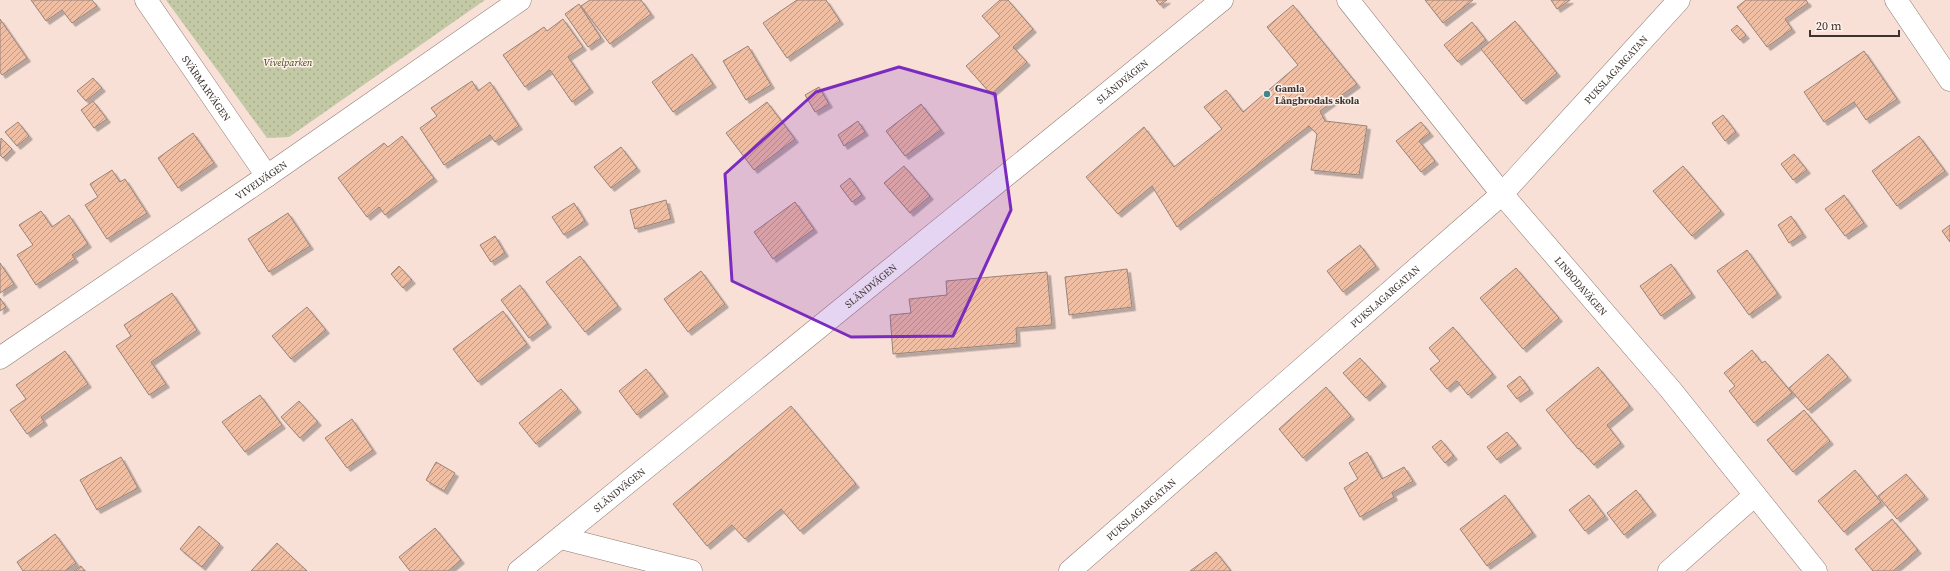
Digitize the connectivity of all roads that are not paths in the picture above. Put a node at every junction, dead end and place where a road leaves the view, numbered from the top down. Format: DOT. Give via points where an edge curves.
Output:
graph roads {
  1 [pos="146,0"];
  2 [pos="520,0"];
  3 [pos="1222,0"];
  4 [pos="1348,0"];
  5 [pos="1679,0"];
  6 [pos="1896,0"];
  7 [pos="1950,80"];
  8 [pos="268,176"];
  9 [pos="1502,194"];
  10 [pos="0,358"];
  11 [pos="1755,495"];
  12 [pos="561,538"];
  13 [pos="519,571"];
  14 [pos="691,571"];
  15 [pos="1070,571"];
  16 [pos="1669,571"];
  17 [pos="1816,571"];
  1 -- 8 [label="street, SVÄRMARVÄGEN"];
  2 -- 8 [label="street, VIVELVÄGEN"];
  3 -- 12 [label="street, SLÄNDVÄGEN"];
  4 -- 9 [label="street, LINBODAVÄGEN"];
  5 -- 9 [label="street, PUKSLAGARGATAN"];
  6 -- 7 [label="street"];
  8 -- 10 [label="street, VIVELVÄGEN"];
  9 -- 11 [label="street, LINBODAVÄGEN" via="1670,389"];
  9 -- 15 [label="street, PUKSLAGARGATAN"];
  11 -- 16 [label="street"];
  11 -- 17 [label="street, LINBODAVÄGEN"];
  12 -- 13 [label="street, SLÄNDVÄGEN"];
  12 -- 14 [label="street"];
}
